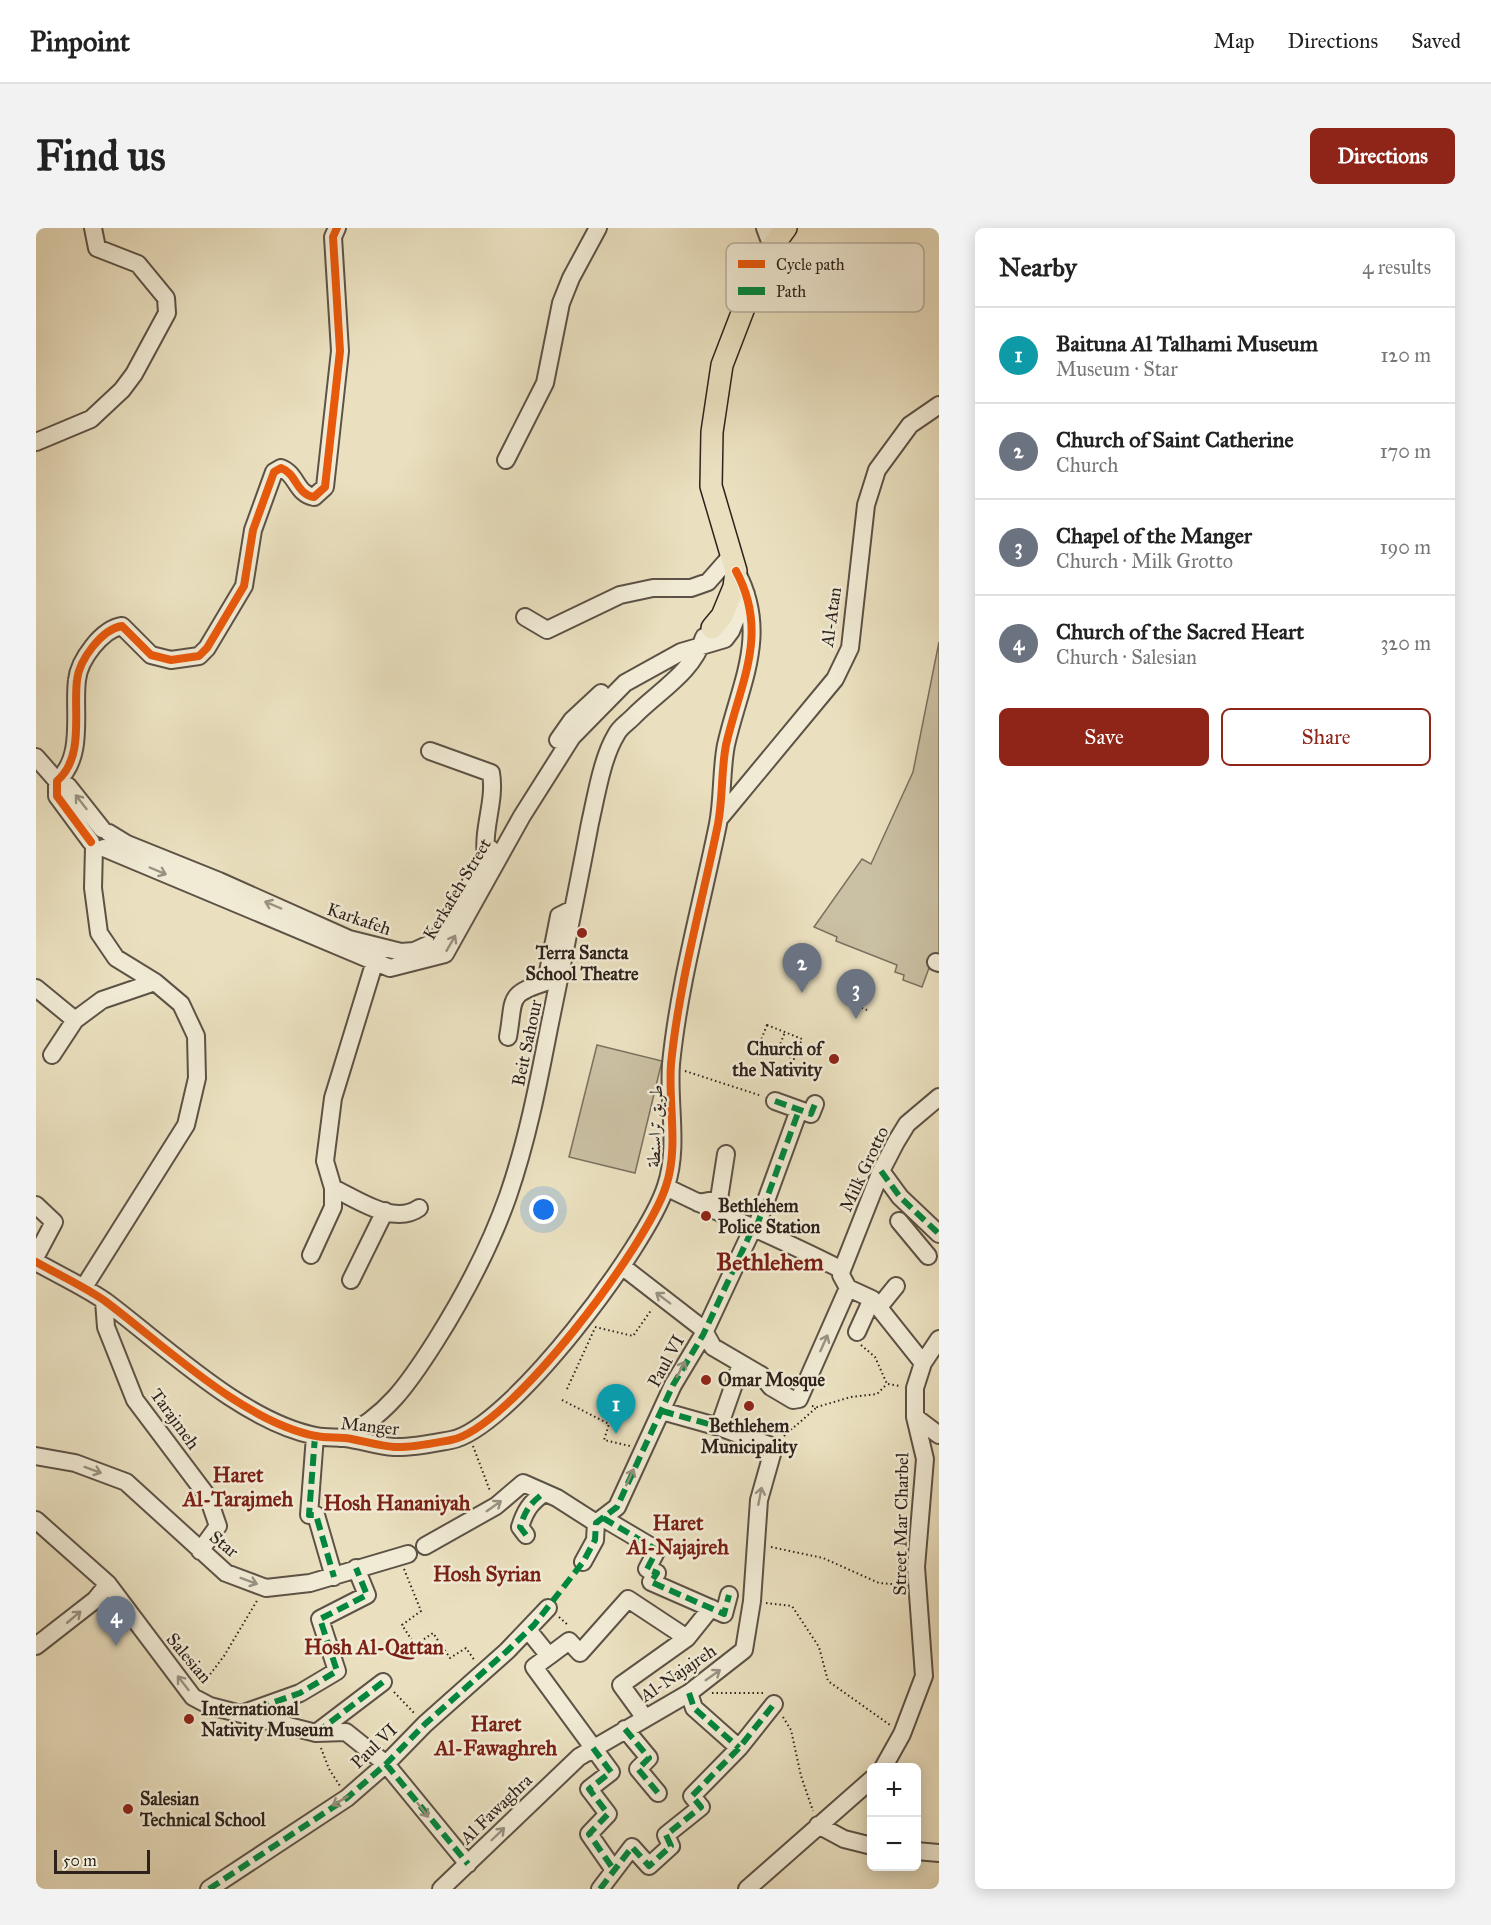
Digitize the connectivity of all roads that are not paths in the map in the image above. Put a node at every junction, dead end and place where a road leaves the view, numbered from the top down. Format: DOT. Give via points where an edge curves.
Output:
graph roads {
  1 [pos="93,228"];
  2 [pos="337,228"];
  3 [pos="598,228"];
  4 [pos="786,228"];
  5 [pos="769,238"];
  6 [pos="742,312"];
  7 [pos="939,405"];
  8 [pos="36,442"];
  9 [pos="506,460"];
  10 [pos="733,564"];
  11 [pos="747,592"];
  12 [pos="525,617"];
  13 [pos="734,625"];
  14 [pos="706,637"];
  15 [pos="753,648"];
  16 [pos="430,751"];
  17 [pos="36,757"];
  18 [pos="57,781"];
  19 [pos="719,819"];
  20 [pos="100,840"];
  21 [pos="491,860"];
  22 [pos="573,909"];
  23 [pos="346,950"];
  24 [pos="376,955"];
  25 [pos="390,968"];
  26 [pos="155,982"];
  27 [pos="36,988"];
  28 [pos="362,1001"];
  29 [pos="75,1020"];
  30 [pos="508,1037"];
  31 [pos="52,1055"];
  32 [pos="939,1097"];
  33 [pos="793,1103"];
  34 [pos="726,1154"];
  35 [pos="881,1171"];
  36 [pos="666,1187"];
  37 [pos="333,1188"];
  38 [pos="698,1203"];
  39 [pos="36,1205"];
  40 [pos="419,1208"];
  41 [pos="385,1211"];
  42 [pos="899,1221"];
  43 [pos="756,1228"];
  44 [pos="939,1234"];
  45 [pos="311,1255"];
  46 [pos="36,1256"];
  47 [pos="928,1256"];
  48 [pos="36,1262"];
  49 [pos="623,1268"];
  50 [pos="842,1270"];
  51 [pos="351,1280"];
  52 [pos="896,1286"];
  53 [pos="84,1287"];
  54 [pos="848,1288"];
  55 [pos="104,1301"];
  56 [pos="875,1303"];
  57 [pos="703,1329"];
  58 [pos="859,1338"];
  59 [pos="939,1339"];
  60 [pos="923,1363"];
  61 [pos="741,1364"];
  62 [pos="662,1411"];
  63 [pos="915,1417"];
  64 [pos="719,1427"];
  65 [pos="939,1435"];
  66 [pos="315,1436"];
  67 [pos="341,1438"];
  68 [pos="36,1456"];
  69 [pos="544,1493"];
  70 [pos="36,1520"];
  71 [pos="600,1520"];
  72 [pos="526,1535"];
  73 [pos="425,1546"];
  74 [pos="200,1551"];
  75 [pos="404,1556"];
  76 [pos="583,1562"];
  77 [pos="356,1568"];
  78 [pos="334,1577"];
  79 [pos="108,1584"];
  80 [pos="729,1595"];
  81 [pos="548,1608"];
  82 [pos="711,1608"];
  83 [pos="528,1630"];
  84 [pos="687,1638"];
  85 [pos="36,1646"];
  86 [pos="549,1656"];
  87 [pos="383,1682"];
  88 [pos="689,1693"];
  89 [pos="774,1704"];
  90 [pos="241,1714"];
  91 [pos="645,1718"];
  92 [pos="625,1729"];
  93 [pos="609,1738"];
  94 [pos="318,1739"];
  95 [pos="593,1748"];
  96 [pos="739,1748"];
  97 [pos="885,1763"];
  98 [pos="386,1764"];
  99 [pos="867,1783"];
  100 [pos="658,1793"];
  101 [pos="818,1825"];
  102 [pos="867,1845"];
  103 [pos="794,1848"];
  104 [pos="921,1851"];
  105 [pos="939,1853"];
  106 [pos="468,1864"];
  107 [pos="614,1870"];
  108 [pos="209,1889"];
  109 [pos="441,1889"];
  110 [pos="600,1889"];
  111 [pos="747,1889"];
  112 [pos="762,1889"];
  1 -- 8 [label="street" via="97,248 138,264 166,298 167,313 122,390 92,419"];
  2 -- 18 [label="street" via="333,237 340,351 326,487 311,497 301,491 286,470 274,472 253,530 244,586 213,640 199,656 171,660 151,656 122,626 98,639 77,677 77,727 66,774"];
  3 -- 9 [label="street" via="561,303 545,383"];
  4 -- 5 [label="main road"];
  6 -- 10 [label="main road" via="722,365 712,432 711,486"];
  7 -- 19 [label="street, Al-Atan" via="910,425 877,470 866,505 850,648 835,679"];
  10 -- 11 [label="street"];
  10 -- 12 [label="street" via="708,582 691,588 653,588 620,595 556,628 547,630"];
  10 -- 14 [label="main road" via="730,597"];
  11 -- 13 [label="street"];
  11 -- 15 [label="street"];
  13 -- 14 [label="street, Karkafeh" via="723,624"];
  13 -- 15 [label="street"];
  14 -- 21 [label="street, Karkafeh" via="683,640 655,654 622,675 572,720"];
  14 -- 22 [label="street, Beit Sahour" via="690,666 616,734 599,784"];
  15 -- 19 [label="street, طريق تراسنطة" via="726,747"];
  16 -- 21 [label="street" via="491,773 494,789 484,839"];
  17 -- 18 [label="street"];
  18 -- 20 [label="street" via="57,796"];
  19 -- 36 [label="street, طريق تراسنطة" via="689,954 671,1066 671,1162"];
  20 -- 23 [label="street, one-way"];
  24 -- 20 [label="street, Karkafeh, one-way" via="350,939 219,881 128,844"];
  20 -- 26 [label="street" via="93,888 99,933 116,958"];
  21 -- 24 [label="street, Karkafeh" via="436,941 414,951"];
  25 -- 21 [label="street, Kerkafeh Street, one-way" via="445,954"];
  22 -- 30 [label="street" via="559,916 546,982 520,990 515,996"];
  22 -- 67 [label="street, Beit Sahour" via="530,1123 507,1197 476,1270 416,1372 381,1414"];
  23 -- 24 [label="street"];
  23 -- 28 [label="street" via="361,974"];
  24 -- 25 [label="street"];
  24 -- 28 [label="street"];
  25 -- 28 [label="street"];
  26 -- 29 [label="street" via="102,1000"];
  26 -- 53 [label="street" via="181,1004 189,1019 196,1036 197,1078 186,1125"];
  27 -- 29 [label="street"];
  28 -- 37 [label="street" via="329,1122 325,1161"];
  29 -- 31 [label="street"];
  32 -- 35 [label="street, Milk Grotto" via="907,1124"];
  33 -- 43 [label="street, Paul VI"];
  34 -- 38 [label="street" via="718,1199"];
  35 -- 44 [label="street" via="900,1197"];
  35 -- 50 [label="street, Milk Grotto"];
  36 -- 38 [label="street"];
  36 -- 49 [label="street"];
  37 -- 41 [label="street"];
  37 -- 45 [label="street" via="329,1221"];
  38 -- 43 [label="street"];
  39 -- 46 [label="street" via="54,1222"];
  40 -- 41 [label="street" via="403,1216"];
  41 -- 51 [label="street"];
  42 -- 47 [label="street"];
  43 -- 50 [label="street"];
  43 -- 57 [label="street, Paul VI"];
  48 -- 53 [label="street, Manger"];
  57 -- 49 [label="street, one-way"];
  49 -- 67 [label="street, Manger" via="569,1339 469,1435 396,1447"];
  50 -- 54 [label="street"];
  52 -- 56 [label="street"];
  53 -- 55 [label="street, Manger"];
  54 -- 56 [label="street"];
  61 -- 54 [label="street, one-way" via="761,1375 771,1387 799,1400"];
  55 -- 66 [label="street, Manger" via="221,1392 274,1421"];
  55 -- 74 [label="street, Tarajmeh" via="106,1327 135,1400 208,1497 218,1526"];
  56 -- 58 [label="street"];
  56 -- 60 [label="street"];
  57 -- 61 [label="street" via="713,1347"];
  62 -- 57 [label="street, Paul VI, one-way"];
  59 -- 60 [label="street, Street Mar Charbel"];
  60 -- 63 [label="street, Street Mar Charbel" via="915,1388"];
  61 -- 64 [label="street"];
  62 -- 64 [label="street"];
  71 -- 62 [label="street, one-way" via="616,1507"];
  63 -- 65 [label="street"];
  63 -- 97 [label="street, Street Mar Charbel" via="925,1459 916,1567 924,1676 902,1734"];
  88 -- 64 [label="street, Al-Najajreh, one-way" via="744,1650 752,1601 759,1500 774,1446"];
  66 -- 67 [label="street, Manger"];
  66 -- 78 [label="street" via="309,1515 316,1515"];
  68 -- 74 [label="street, Star, one-way" via="75,1463 126,1482"];
  69 -- 71 [label="street"];
  69 -- 72 [label="street" via="529,1504 524,1514 520,1527"];
  73 -- 69 [label="street, one-way" via="496,1506 523,1483"];
  70 -- 79 [label="street, Salesian"];
  71 -- 76 [label="street"];
  71 -- 82 [label="street" via="657,1550 647,1569 657,1573 651,1582"];
  74 -- 78 [label="street, Star, one-way" via="226,1573 266,1588"];
  75 -- 77 [label="street, Star"];
  77 -- 78 [label="street, Star"];
  77 -- 90 [label="street" via="367,1595 320,1619 338,1671 300,1693"];
  85 -- 79 [label="street, one-way" via="95,1600"];
  90 -- 79 [label="street, Salesian, one-way" via="210,1706 193,1696"];
  80 -- 82 [label="street" via="724,1614"];
  81 -- 83 [label="street, Paul VI"];
  82 -- 84 [label="street"];
  83 -- 86 [label="street"];
  83 -- 98 [label="street, Paul VI"];
  84 -- 86 [label="street" via="628,1599 580,1653 569,1641"];
  84 -- 91 [label="street" via="621,1686"];
  86 -- 95 [label="street" via="534,1667"];
  87 -- 94 [label="street"];
  88 -- 91 [label="street, Al-Najajreh"];
  88 -- 96 [label="street" via="694,1708"];
  89 -- 96 [label="street"];
  90 -- 94 [label="street, Salesian"];
  91 -- 92 [label="street, Al-Najajreh"];
  92 -- 93 [label="street, Al-Najajreh"];
  92 -- 100 [label="street" via="649,1758 638,1769"];
  93 -- 95 [label="street, Al Fawaghra"];
  94 -- 98 [label="street, Salesian" via="346,1732"];
  106 -- 95 [label="street, Al Fawaghra, one-way" via="553,1781"];
  95 -- 107 [label="street" via="611,1772 590,1789 608,1814 589,1834"];
  96 -- 107 [label="street" via="692,1796 701,1807 666,1835 671,1845 649,1866 632,1847"];
  98 -- 106 [label="street, Salesian, one-way"];
  98 -- 108 [label="street, Paul VI, one-way" via="347,1797"];
  99 -- 101 [label="street"];
  101 -- 102 [label="street" via="844,1839"];
  101 -- 103 [label="street"];
  103 -- 111 [label="street"];
  103 -- 112 [label="street" via="790,1859"];
  104 -- 105 [label="street"];
  106 -- 109 [label="street, Al Fawaghra"];
  107 -- 110 [label="street"];
}
